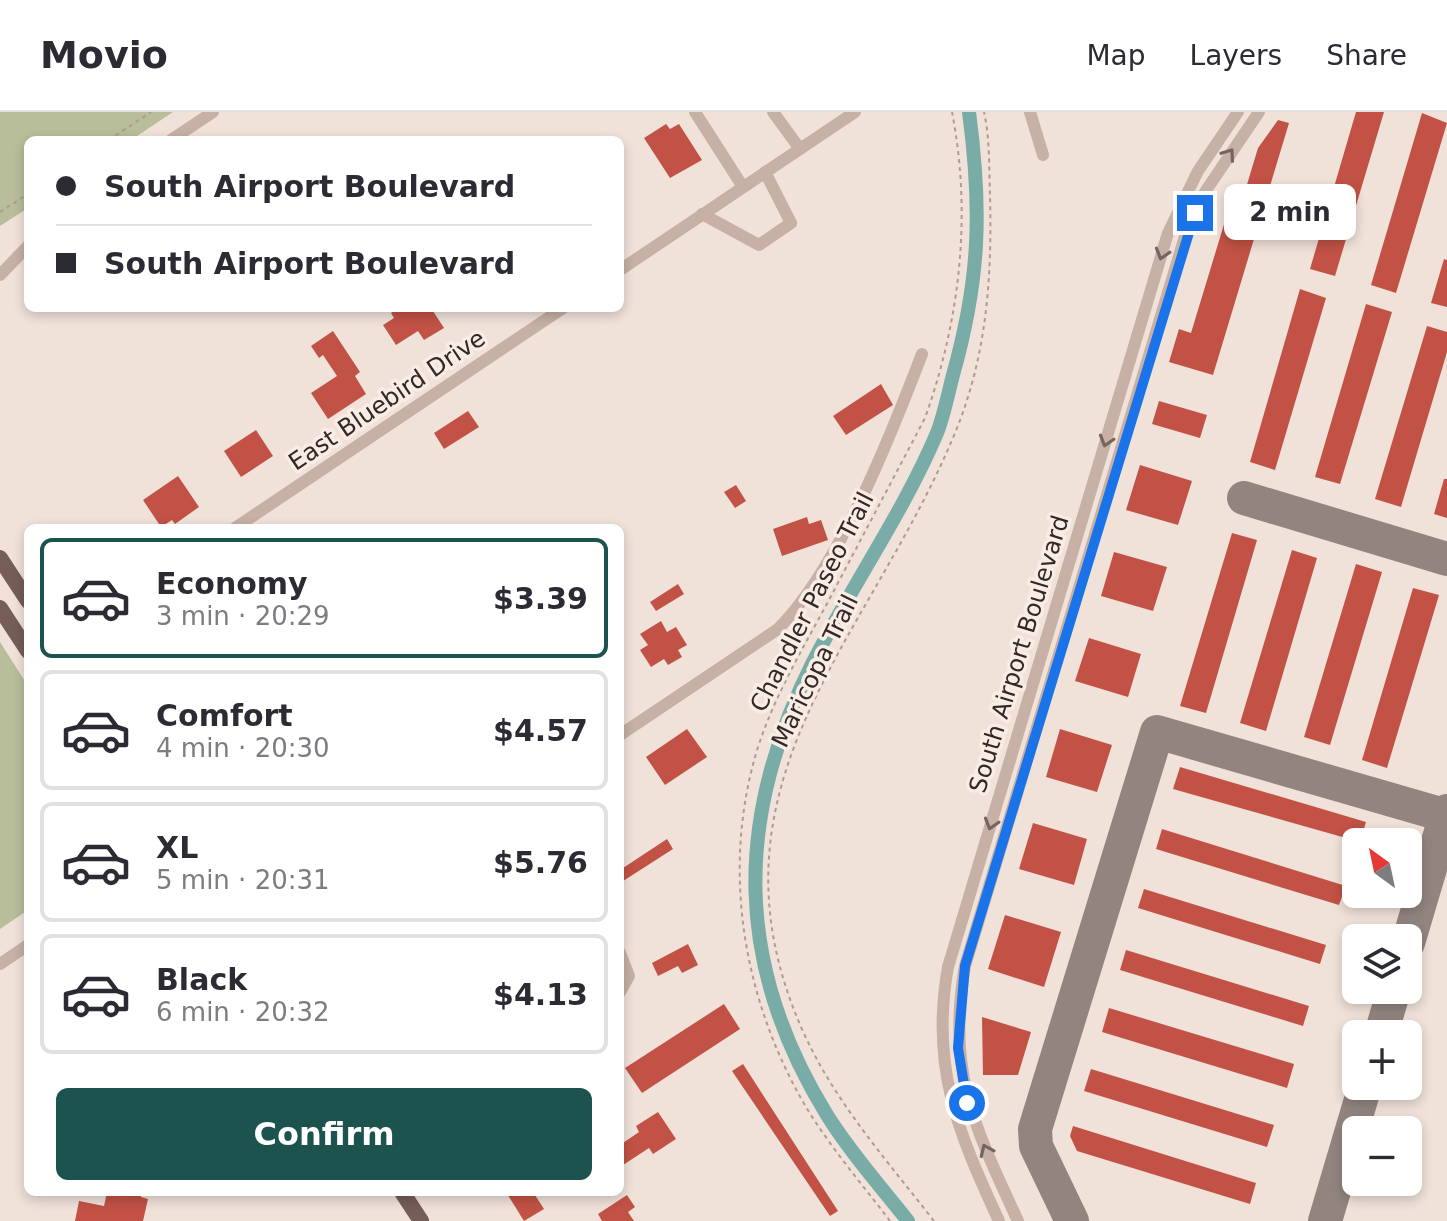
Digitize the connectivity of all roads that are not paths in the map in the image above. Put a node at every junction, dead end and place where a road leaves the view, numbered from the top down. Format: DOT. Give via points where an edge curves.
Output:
graph roads {
  1 [pos="213,112"];
  2 [pos="695,112"];
  3 [pos="773,112"];
  4 [pos="855,112"];
  5 [pos="1030,112"];
  6 [pos="1238,112"];
  7 [pos="1259,112"];
  8 [pos="177,136"];
  9 [pos="800,149"];
  10 [pos="1043,155"];
  11 [pos="765,172"];
  12 [pos="743,187"];
  13 [pos="702,214"];
  14 [pos="24,250"];
  15 [pos="624,267"];
  16 [pos="0,275"];
  17 [pos="557,312"];
  18 [pos="922,354"];
  19 [pos="1128,366"];
  20 [pos="1144,371"];
  21 [pos="241,524"];
  22 [pos="0,558"];
  23 [pos="24,595"];
  24 [pos="0,608"];
  25 [pos="24,645"];
  26 [pos="624,732"];
  27 [pos="24,948"];
  28 [pos="624,963"];
  29 [pos="0,964"];
  30 [pos="624,985"];
  31 [pos="999,1179"];
  32 [pos="983,1186"];
  33 [pos="405,1196"];
  34 [pos="421,1221"];
  35 [pos="999,1221"];
  36 [pos="1018,1221"];
  1 -- 8 [label="street"];
  2 -- 12 [label="street"];
  3 -- 9 [label="street"];
  4 -- 9 [label="street"];
  5 -- 10 [label="street"];
  6 -- 19 [label="street, South Airport Boulevard, one-way" via="1176,213"];
  20 -- 7 [label="street, South Airport Boulevard, one-way" via="1195,213"];
  9 -- 11 [label="street"];
  11 -- 12 [label="street"];
  11 -- 13 [label="street" via="791,223 759,245"];
  12 -- 13 [label="street"];
  13 -- 15 [label="street"];
  14 -- 16 [label="street"];
  17 -- 21 [label="street, East Bluebird Drive"];
  18 -- 26 [label="street" via="845,528 799,608 778,629"];
  19 -- 20 [label="street"];
  19 -- 32 [label="street, South Airport Boulevard, one-way" via="944,993 944,1072 957,1129"];
  31 -- 20 [label="street, South Airport Boulevard, one-way" via="974,1123 962,1079 958,1021 963,980"];
  22 -- 23 [label="main road"];
  24 -- 25 [label="main road"];
  27 -- 29 [label="street"];
  28 -- 30 [label="street" via="629,976"];
  31 -- 32 [label="street"];
  31 -- 36 [label="street, South Airport Boulevard"];
  32 -- 35 [label="street, South Airport Boulevard"];
  33 -- 34 [label="main road"];
}
